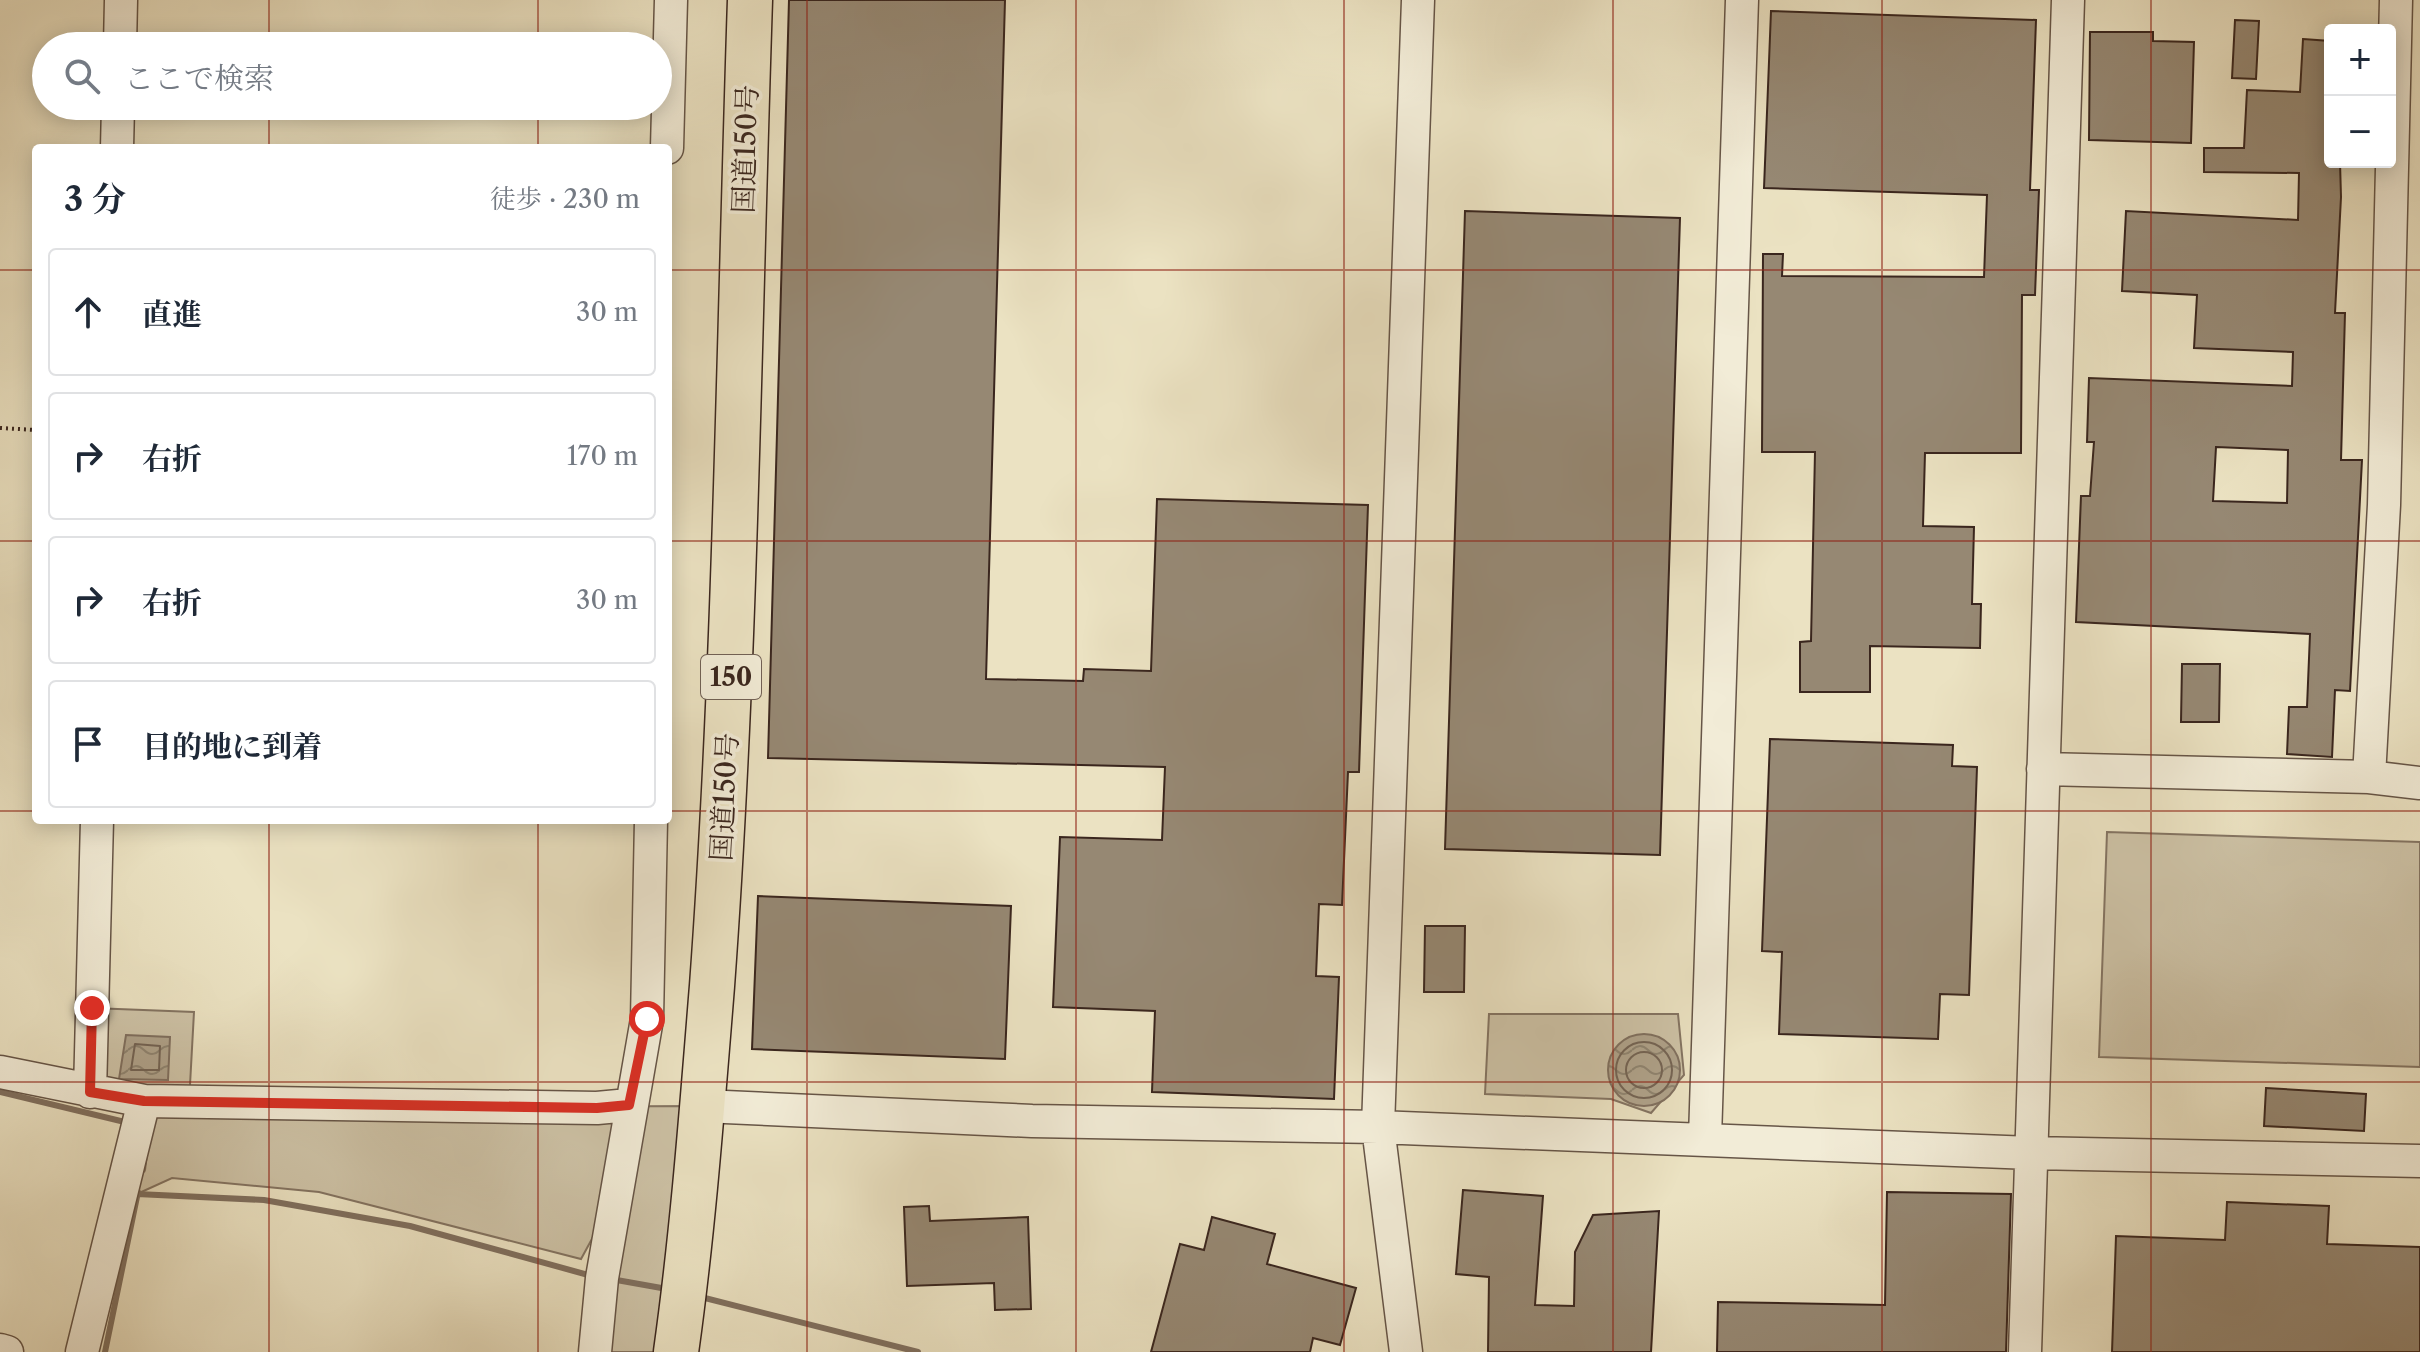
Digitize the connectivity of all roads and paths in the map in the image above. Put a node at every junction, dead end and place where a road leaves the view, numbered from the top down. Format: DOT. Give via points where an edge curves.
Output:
graph roads {
  1 [pos="121,0"];
  2 [pos="671,0"];
  3 [pos="750,0"];
  4 [pos="1418,0"];
  5 [pos="1742,0"];
  6 [pos="2068,0"];
  7 [pos="2396,0"];
  8 [pos="120,32"];
  9 [pos="670,32"];
  10 [pos="118,120"];
  11 [pos="668,120"];
  12 [pos="117,144"];
  13 [pos="667,144"];
  14 [pos="0,428"];
  15 [pos="32,430"];
  16 [pos="2043,769"];
  17 [pos="2369,777"];
  18 [pos="2420,783"];
  19 [pos="97,824"];
  20 [pos="651,824"];
  21 [pos="0,1072"];
  22 [pos="90,1092"];
  23 [pos="629,1105"];
  24 [pos="703,1106"];
  25 [pos="138,1121"];
  26 [pos="1378,1127"];
  27 [pos="1705,1138"];
  28 [pos="2031,1153"];
  29 [pos="2420,1161"];
  30 [pos="0,1350"];
  31 [pos="7,1352"];
  32 [pos="82,1352"];
  33 [pos="595,1352"];
  34 [pos="676,1352"];
  35 [pos="1406,1352"];
  36 [pos="2025,1352"];
  1 -- 8 [label="street"];
  2 -- 9 [label="street"];
  3 -- 24 [label="highway, 国道150号 / 150" via="727,781"];
  4 -- 26 [label="street"];
  5 -- 27 [label="street"];
  6 -- 16 [label="street"];
  7 -- 17 [label="street" via="2384,505"];
  10 -- 12 [label="street"];
  11 -- 13 [label="street"];
  14 -- 15 [label="path"];
  16 -- 17 [label="street"];
  16 -- 28 [label="street"];
  17 -- 18 [label="street"];
  19 -- 22 [label="street"];
  20 -- 23 [label="street" via="647,1019"];
  21 -- 22 [label="street"];
  22 -- 25 [label="street"];
  23 -- 25 [label="street"];
  23 -- 33 [label="street"];
  24 -- 26 [label="street" via="1032,1121"];
  24 -- 34 [label="highway, 国道150号 / 150"];
  25 -- 32 [label="street"];
  26 -- 27 [label="street"];
  26 -- 35 [label="street"];
  27 -- 28 [label="street"];
  28 -- 29 [label="street"];
  28 -- 36 [label="street"];
  30 -- 31 [label="street"];
}
